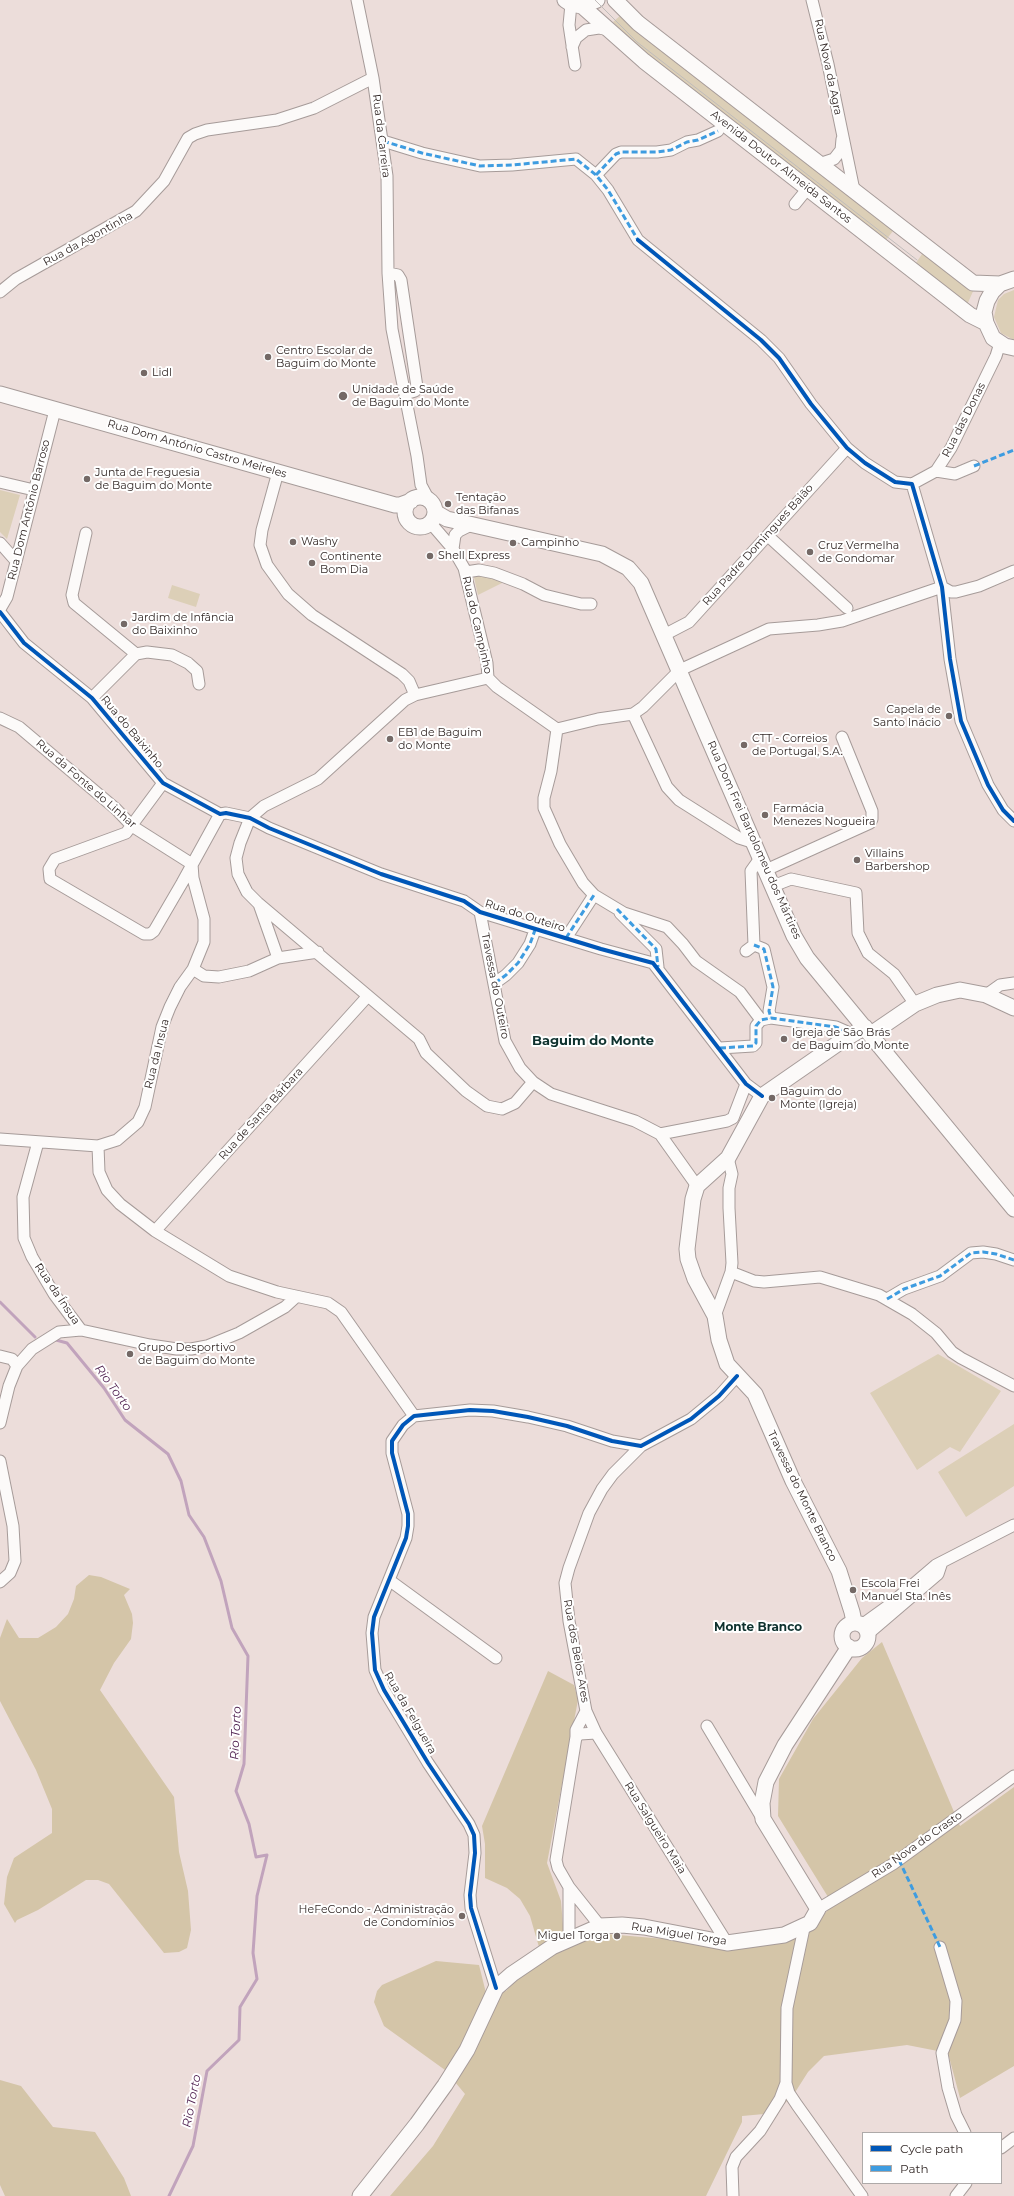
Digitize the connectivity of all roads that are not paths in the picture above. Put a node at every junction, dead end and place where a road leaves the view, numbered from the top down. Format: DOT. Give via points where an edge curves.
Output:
graph roads {
  1 [pos="357,0"];
  2 [pos="597,0"];
  3 [pos="615,0"];
  4 [pos="812,0"];
  5 [pos="573,3"];
  6 [pos="608,30"];
  7 [pos="572,47"];
  8 [pos="576,65"];
  9 [pos="373,78"];
  10 [pos="718,131"];
  11 [pos="842,135"];
  12 [pos="382,141"];
  13 [pos="819,164"];
  14 [pos="596,174"];
  15 [pos="808,188"];
  16 [pos="854,190"];
  17 [pos="795,204"];
  18 [pos="388,273"];
  19 [pos="1007,282"];
  20 [pos="0,292"];
  21 [pos="986,323"];
  22 [pos="408,326"];
  23 [pos="392,329"];
  24 [pos="1000,343"];
  25 [pos="1014,348"];
  26 [pos="0,394"];
  27 [pos="405,394"];
  28 [pos="55,410"];
  29 [pos="847,448"];
  30 [pos="974,466"];
  31 [pos="936,471"];
  32 [pos="278,472"];
  33 [pos="0,482"];
  34 [pos="912,484"];
  35 [pos="34,490"];
  36 [pos="425,508"];
  37 [pos="471,525"];
  38 [pos="86,533"];
  39 [pos="768,536"];
  40 [pos="0,543"];
  41 [pos="453,549"];
  42 [pos="16,561"];
  43 [pos="1014,571"];
  44 [pos="466,572"];
  45 [pos="942,587"];
  46 [pos="591,604"];
  47 [pos="0,608"];
  48 [pos="847,608"];
  49 [pos="0,612"];
  50 [pos="664,635"];
  51 [pos="672,652"];
  52 [pos="136,654"];
  53 [pos="680,670"];
  54 [pos="488,678"];
  55 [pos="199,684"];
  56 [pos="415,695"];
  57 [pos="92,698"];
  58 [pos="633,714"];
  59 [pos="0,718"];
  60 [pos="557,730"];
  61 [pos="842,737"];
  62 [pos="163,783"];
  63 [pos="220,814"];
  64 [pos="250,818"];
  65 [pos="1014,821"];
  66 [pos="132,826"];
  67 [pos="755,843"];
  68 [pos="192,864"];
  69 [pos="763,864"];
  70 [pos="773,886"];
  71 [pos="594,895"];
  72 [pos="258,903"];
  73 [pos="617,909"];
  74 [pos="480,912"];
  75 [pos="535,930"];
  76 [pos="566,938"];
  77 [pos="318,952"];
  78 [pos="278,958"];
  79 [pos="658,966"];
  80 [pos="193,969"];
  81 [pos="1014,983"];
  82 [pos="495,984"];
  83 [pos="986,995"];
  84 [pos="367,997"];
  85 [pos="915,1004"];
  86 [pos="1014,1008"];
  87 [pos="766,1019"];
  88 [pos="863,1031"];
  89 [pos="720,1048"];
  90 [pos="533,1082"];
  91 [pos="746,1084"];
  92 [pos="762,1096"];
  93 [pos="660,1134"];
  94 [pos="0,1139"];
  95 [pos="38,1142"];
  96 [pos="98,1146"];
  97 [pos="728,1158"];
  98 [pos="697,1186"];
  99 [pos="1014,1209"];
  100 [pos="155,1231"];
  101 [pos="1014,1260"];
  102 [pos="731,1272"];
  103 [pos="296,1297"];
  104 [pos="887,1299"];
  105 [pos="715,1316"];
  106 [pos="81,1330"];
  107 [pos="0,1356"];
  108 [pos="18,1366"];
  109 [pos="737,1376"];
  110 [pos="5,1386"];
  111 [pos="1014,1386"];
  112 [pos="414,1416"];
  113 [pos="0,1423"];
  114 [pos="641,1446"];
  115 [pos="0,1461"];
  116 [pos="1014,1525"];
  117 [pos="389,1580"];
  118 [pos="0,1582"];
  119 [pos="862,1627"];
  120 [pos="849,1647"];
  121 [pos="496,1658"];
  122 [pos="586,1711"];
  123 [pos="707,1726"];
  124 [pos="596,1733"];
  125 [pos="576,1737"];
  126 [pos="1014,1776"];
  127 [pos="763,1819"];
  128 [pos="569,1887"];
  129 [pos="818,1909"];
  130 [pos="600,1926"];
  131 [pos="804,1928"];
  132 [pos="569,1939"];
  133 [pos="727,1943"];
  134 [pos="940,1947"];
  135 [pos="496,1988"];
  136 [pos="786,2083"];
  137 [pos="965,2132"];
  138 [pos="1014,2138"];
  139 [pos="1002,2147"];
  140 [pos="964,2184"];
  141 [pos="360,2196"];
  142 [pos="733,2196"];
  143 [pos="862,2196"];
  144 [pos="956,2196"];
  1 -- 9 [label="street, Rua da Carreira"];
  2 -- 5 [label="main road"];
  3 -- 13 [label="main road" via="638,23"];
  4 -- 11 [label="street, Rua Nova da Agra"];
  5 -- 6 [label="main road, Avenida Doutor Almeida Santos"];
  5 -- 7 [label="street" via="569,25"];
  6 -- 7 [label="street" via="586,30 576,38"];
  6 -- 15 [label="main road, Avenida Doutor Almeida Santos" via="644,61"];
  7 -- 8 [label="street"];
  9 -- 12 [label="street, Rua da Carreira"];
  9 -- 20 [label="street, Rua da Agontinha" via="314,108 277,120 207,130 188,138 164,181 136,212 16,279"];
  10 -- 14 [label="street" via="671,150 621,152"];
  11 -- 13 [label="street, Rua Nova da Agra" via="840,150 834,159"];
  11 -- 16 [label="street, Rua Nova da Agra"];
  12 -- 14 [label="street" via="422,154 480,166 576,159"];
  12 -- 18 [label="street, Rua da Carreira" via="386,176"];
  13 -- 16 [label="main road"];
  14 -- 29 [label="street" via="638,240 761,340 779,358 811,404"];
  15 -- 17 [label="street"];
  15 -- 21 [label="main road, Avenida Doutor Almeida Santos" via="970,315"];
  16 -- 19 [label="main road" via="974,283"];
  18 -- 22 [label="street" via="400,277"];
  18 -- 23 [label="street, Rua da Carreira"];
  19 -- 21 [label="main road" via="992,292 986,301"];
  21 -- 24 [label="main road" via="993,338"];
  22 -- 23 [label="street"];
  22 -- 27 [label="street" via="417,387 415,391"];
  23 -- 27 [label="street, Rua da Carreira"];
  24 -- 25 [label="main road"];
  24 -- 31 [label="street, Rua das Donas" via="951,448"];
  26 -- 28 [label="main road, Rua Dom António Castro Meireles"];
  27 -- 36 [label="street, Rua da Carreira"];
  28 -- 32 [label="main road, Rua Dom António Castro Meireles"];
  28 -- 35 [label="street, Rua Dom António Barroso"];
  29 -- 34 [label="street" via="890,479"];
  29 -- 39 [label="street, Rua Padre Domingues Baião"];
  30 -- 31 [label="street" via="955,474"];
  31 -- 34 [label="street, Rua das Donas"];
  32 -- 36 [label="main road, Rua Dom António Castro Meireles" via="395,505"];
  32 -- 56 [label="street" via="260,545 267,565 288,594 312,615 402,674 409,681"];
  33 -- 35 [label="street"];
  34 -- 45 [label="street"];
  35 -- 42 [label="street, Rua Dom António Barroso"];
  36 -- 37 [label="main road, Rua Dom António Castro Meireles"];
  36 -- 41 [label="street, Rua do Campinho" via="434,527"];
  37 -- 41 [label="street" via="459,530 455,535"];
  37 -- 50 [label="main road, Rua Dom António Castro Meireles" via="602,554 618,561 641,583"];
  38 -- 52 [label="street" via="72,595 74,603"];
  39 -- 48 [label="street"];
  39 -- 50 [label="street, Rua Padre Domingues Baião" via="689,622"];
  40 -- 42 [label="street"];
  41 -- 44 [label="street, Rua do Campinho"];
  42 -- 47 [label="street, Rua Dom António Barroso" via="7,597"];
  43 -- 45 [label="street" via="979,586 956,592"];
  44 -- 46 [label="street" via="479,570 494,573 513,579 544,595"];
  44 -- 54 [label="street, Rua do Campinho" via="487,663"];
  45 -- 53 [label="street" via="842,621 768,629"];
  45 -- 65 [label="street" via="950,659 961,721 988,785 1003,810"];
  49 -- 57 [label="street, Rua do Baixinho" via="24,643"];
  50 -- 51 [label="main road, Rua Dom António Castro Meireles"];
  51 -- 53 [label="main road, Rua Dom Frei Bartolomeu dos Mártires"];
  52 -- 55 [label="street" via="147,652 179,658 194,667 199,676"];
  52 -- 57 [label="street"];
  53 -- 58 [label="street"];
  53 -- 67 [label="main road, Rua Dom Frei Bartolomeu dos Mártires"];
  54 -- 56 [label="street"];
  54 -- 60 [label="street, Rua do Campinho"];
  56 -- 64 [label="street" via="397,707 318,779 264,806"];
  57 -- 62 [label="street, Rua do Baixinho"];
  58 -- 60 [label="street" via="598,718"];
  58 -- 67 [label="street" via="667,788 678,800 739,838"];
  59 -- 66 [label="street, Rua da Fonte do Linhar" via="19,727 116,809"];
  60 -- 71 [label="street" via="544,808 560,844 583,883"];
  61 -- 69 [label="street" via="872,811 870,823"];
  62 -- 63 [label="street, Rua do Baixinho"];
  62 -- 66 [label="street"];
  63 -- 64 [label="street, Rua do Baixinho"];
  63 -- 68 [label="street"];
  64 -- 72 [label="street" via="236,858 238,874 247,892"];
  64 -- 74 [label="street, Rua do Outeiro" via="381,874 464,901"];
  66 -- 68 [label="street, Rua da Fonte do Linhar"];
  66 -- 68 [label="street" via="122,836 55,859 49,869 50,879 144,934 150,934"];
  67 -- 69 [label="main road, Rua Dom Frei Bartolomeu dos Mártires"];
  68 -- 80 [label="street, Rua da Insua" via="205,931 204,942"];
  69 -- 70 [label="main road, Rua Dom Frei Bartolomeu dos Mártires"];
  69 -- 87 [label="street" via="751,870 750,948 764,949 772,978 774,991"];
  70 -- 85 [label="street" via="791,879 856,893 858,933 868,953 894,974"];
  70 -- 88 [label="main road, Rua Dom Frei Bartolomeu dos Mártires" via="794,936 807,958"];
  71 -- 73 [label="street"];
  71 -- 76 [label="street"];
  72 -- 77 [label="street"];
  72 -- 78 [label="street"];
  73 -- 79 [label="street" via="656,949"];
  73 -- 87 [label="street" via="667,927 696,962 740,992"];
  74 -- 75 [label="street, Rua do Outeiro"];
  74 -- 82 [label="street, Travessa do Outeiro"];
  75 -- 76 [label="street, Rua do Outeiro"];
  75 -- 82 [label="street" via="518,963"];
  76 -- 79 [label="street, Rua do Outeiro"];
  77 -- 78 [label="street"];
  77 -- 84 [label="street"];
  78 -- 80 [label="street" via="250,971 219,977 204,976"];
  79 -- 89 [label="street"];
  80 -- 96 [label="street, Rua da Insua" via="180,987 162,1027 145,1107 138,1122 117,1140"];
  81 -- 83 [label="street" via="1000,985"];
  82 -- 90 [label="street, Travessa do Outeiro" via="504,1041 520,1068"];
  83 -- 85 [label="main road" via="960,990 936,995"];
  83 -- 86 [label="main road"];
  84 -- 90 [label="street" via="419,1039 426,1053 466,1091 487,1106 508,1108"];
  84 -- 100 [label="street, Rua de Santa Bárbara"];
  85 -- 88 [label="main road"];
  87 -- 88 [label="street"];
  87 -- 89 [label="street" via="756,1026 756,1043 753,1046"];
  88 -- 92 [label="main road"];
  88 -- 99 [label="main road"];
  89 -- 91 [label="street"];
  90 -- 93 [label="street, Travessa do Outeiro" via="551,1094 635,1120"];
  91 -- 92 [label="street"];
  91 -- 93 [label="street" via="736,1114 727,1121"];
  92 -- 97 [label="main road"];
  93 -- 98 [label="street"];
  94 -- 95 [label="street, Rua da Insua"];
  95 -- 96 [label="street, Rua da Insua"];
  95 -- 106 [label="street, Rua da Ínsua" via="23,1197 24,1238 54,1294"];
  96 -- 100 [label="street" via="99,1172 106,1190"];
  97 -- 98 [label="main road"];
  97 -- 102 [label="street" via="732,1174 729,1188"];
  98 -- 105 [label="main road" via="688,1239 688,1259 695,1279"];
  100 -- 103 [label="street" via="229,1276"];
  101 -- 104 [label="street" via="996,1254 971,1253 940,1276 904,1289"];
  102 -- 104 [label="street" via="764,1282 820,1277"];
  102 -- 105 [label="street"];
  103 -- 106 [label="street" via="285,1307 240,1333 207,1346 191,1349 150,1345"];
  103 -- 112 [label="street" via="328,1303 341,1312"];
  104 -- 111 [label="street" via="936,1333 952,1352"];
  105 -- 109 [label="main road" via="727,1364"];
  106 -- 108 [label="street" via="66,1330 54,1334 32,1349"];
  107 -- 108 [label="street" via="12,1359"];
  108 -- 110 [label="street"];
  109 -- 114 [label="street" via="719,1396 691,1419"];
  109 -- 119 [label="main road, Travessa do Monte Branco" via="755,1394 793,1480 839,1571 852,1612"];
  110 -- 113 [label="street"];
  112 -- 114 [label="street" via="470,1410 493,1411 567,1426 612,1442"];
  112 -- 117 [label="street, Rua da Felgueira" via="398,1431 391,1446 408,1514 408,1526 406,1538"];
  114 -- 122 [label="street, Rua dos Belos Ares" via="602,1489 589,1513 569,1568 566,1583 569,1621"];
  115 -- 118 [label="street" via="13,1526 15,1561 10,1573"];
  116 -- 119 [label="street" via="942,1562 938,1574"];
  117 -- 121 [label="street"];
  117 -- 135 [label="street, Rua da Felgueira" via="374,1617 372,1633 375,1670 384,1690 474,1835 471,1908"];
  119 -- 120 [label="main road" via="867,1642 861,1648"];
  119 -- 120 [label="main road" via="846,1626 842,1633 843,1641"];
  120 -- 127 [label="main road" via="785,1745 766,1782 762,1803"];
  122 -- 124 [label="street, Rua Salgueiro Maia"];
  122 -- 125 [label="street" via="576,1730"];
  123 -- 127 [label="street"];
  124 -- 125 [label="street" via="580,1734"];
  124 -- 133 [label="street, Rua Salgueiro Maia"];
  125 -- 128 [label="street" via="556,1860"];
  126 -- 129 [label="street, Rua Nova do Crasto" via="892,1864"];
  127 -- 129 [label="main road"];
  128 -- 130 [label="street"];
  128 -- 132 [label="street"];
  129 -- 131 [label="main road"];
  130 -- 132 [label="main road"];
  130 -- 133 [label="main road, Rua Miguel Torga" via="644,1927"];
  131 -- 133 [label="main road, Rua Miguel Torga" via="784,1935"];
  131 -- 136 [label="street" via="787,2008"];
  132 -- 135 [label="main road" via="532,1959"];
  134 -- 137 [label="street" via="956,2006 955,2020 942,2053 954,2108"];
  135 -- 141 [label="main road" via="467,2050 449,2079"];
  136 -- 142 [label="street" via="780,2099 760,2132 736,2158 732,2167"];
  136 -- 143 [label="street" via="797,2106"];
  138 -- 139 [label="street"];
  140 -- 144 [label="street"];
}
